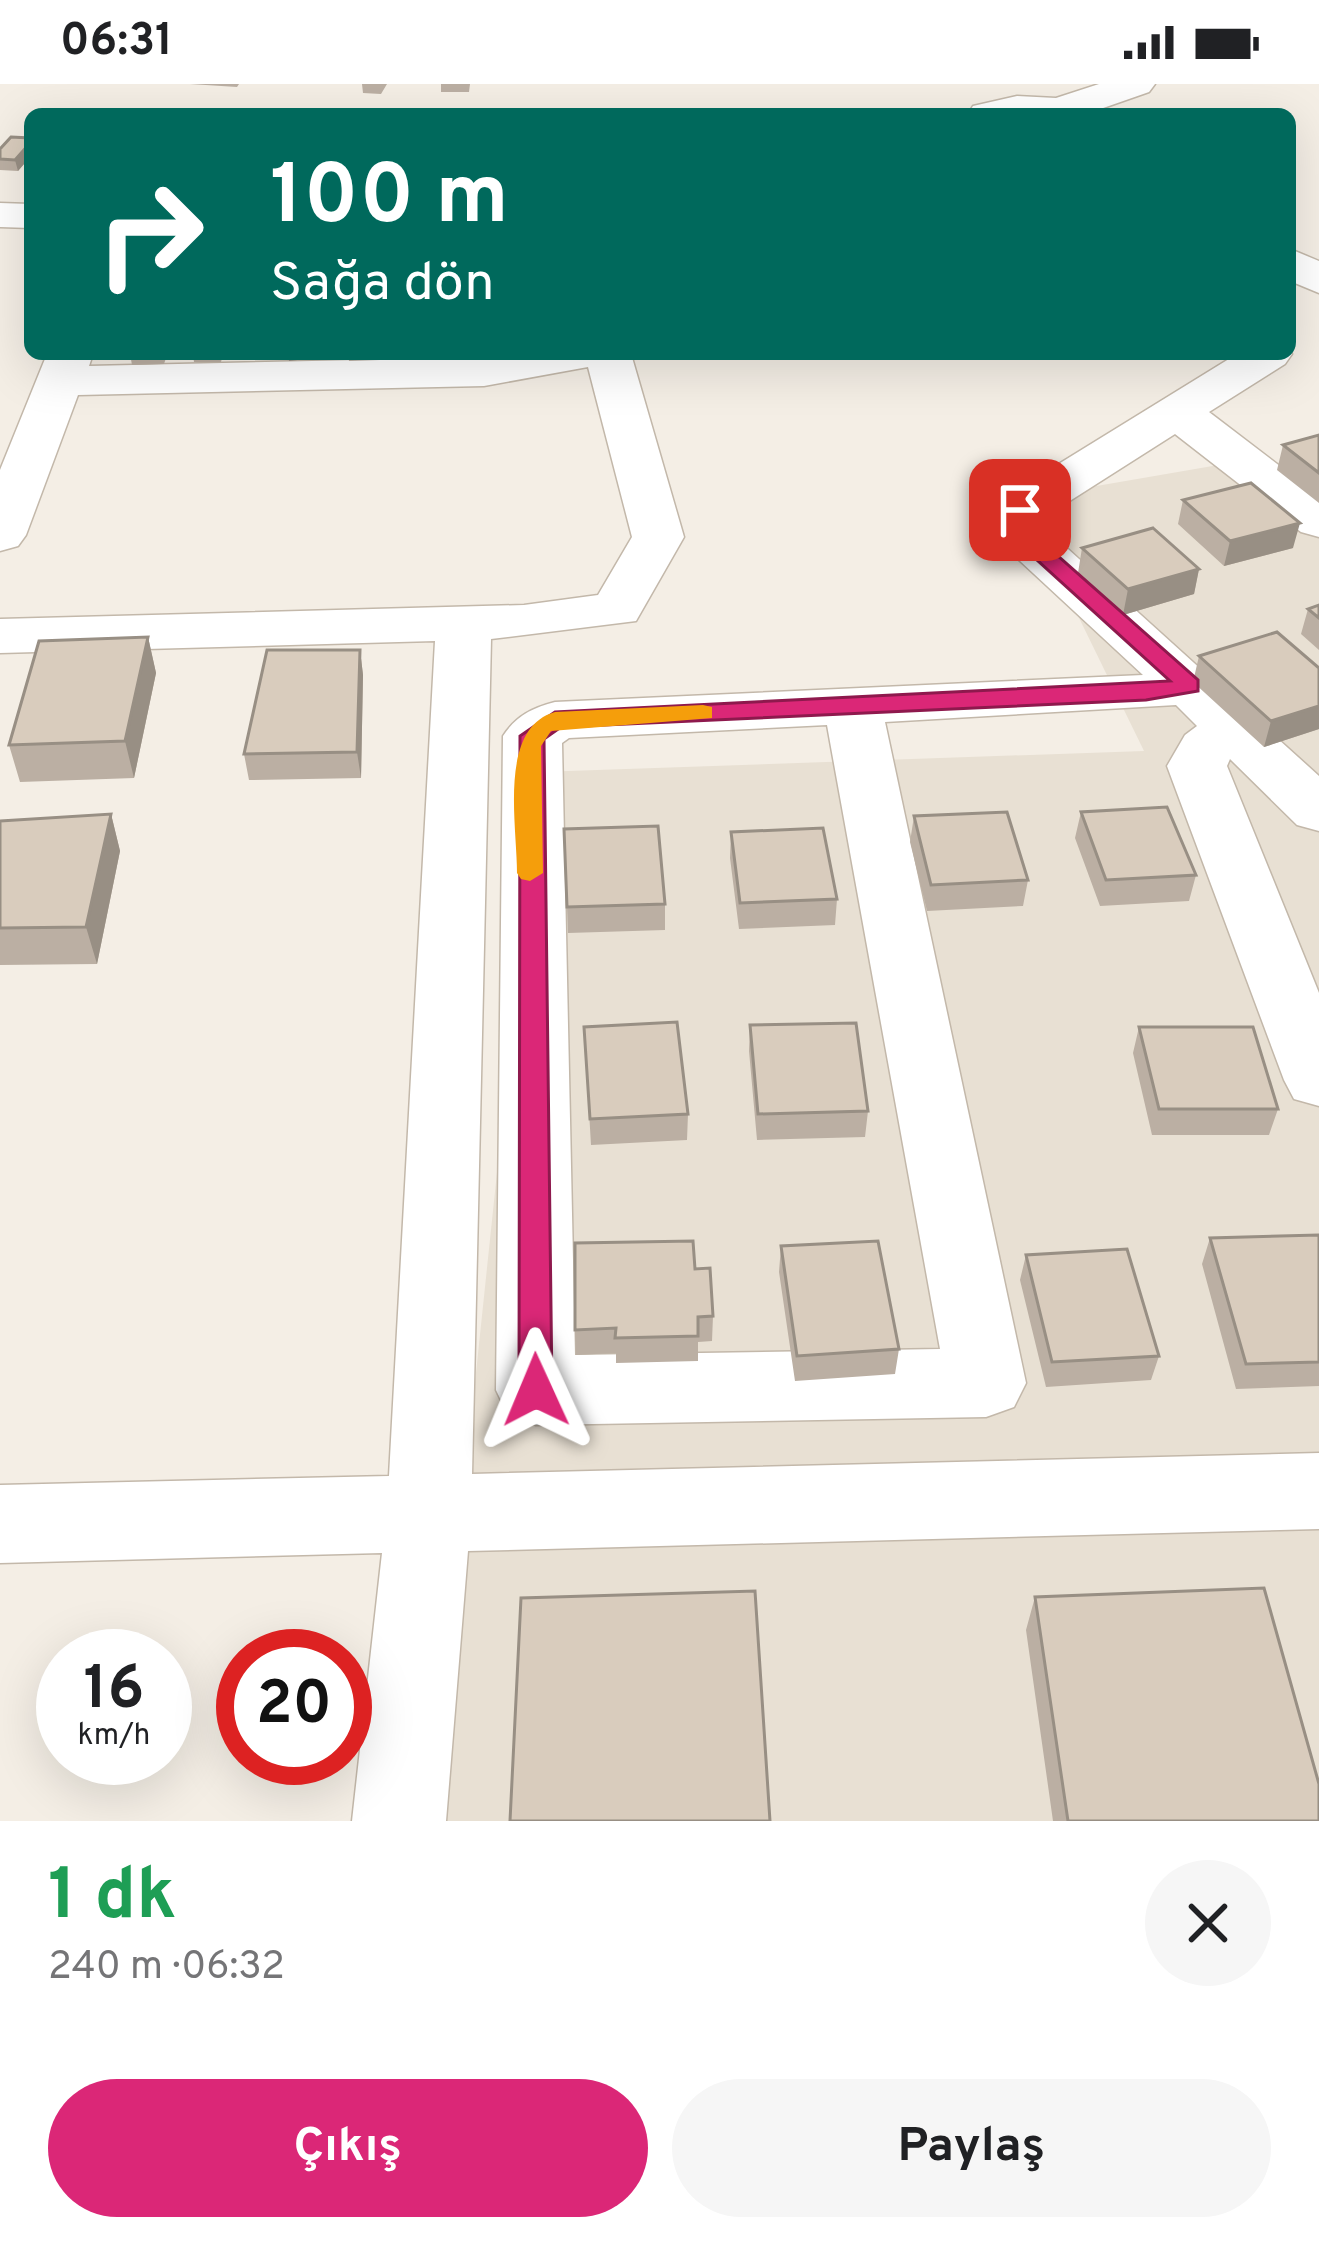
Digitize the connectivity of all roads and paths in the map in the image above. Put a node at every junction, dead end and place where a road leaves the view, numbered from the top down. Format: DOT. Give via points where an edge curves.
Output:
graph roads {
  1 [pos="1136,84"];
  2 [pos="1004,108"];
  3 [pos="1034,108"];
  4 [pos="1073,108"];
  5 [pos="551,360"];
  6 [pos="610,360"];
  7 [pos="1260,360"];
  8 [pos="64,368"];
  9 [pos="1179,413"];
  10 [pos="1319,521"];
  11 [pos="0,535"];
  12 [pos="464,623"];
  13 [pos="0,636"];
  14 [pos="852,705"];
  15 [pos="1211,707"];
  16 [pos="1319,812"];
  17 [pos="1319,1080"];
  18 [pos="1319,1491"];
  19 [pos="429,1513"];
  20 [pos="0,1524"];
  21 [pos="400,1821"];
  1 -- 4 [label="street"];
  2 -- 3 [label="street"];
  5 -- 8 [label="street" via="484,372"];
  6 -- 12 [label="street" via="658,537 617,609"];
  7 -- 9 [label="street"];
  8 -- 11 [label="street"];
  9 -- 10 [label="street"];
  9 -- 15 [label="street" via="1017,518 1023,536"];
  12 -- 13 [label="street"];
  12 -- 19 [label="street"];
  14 -- 14 [label="street" via="555,720 532,736 536,1390 986,1382"];
  14 -- 15 [label="street" via="1146,692"];
  15 -- 16 [label="street"];
  15 -- 17 [label="street" via="1197,766"];
  18 -- 19 [label="street"];
  19 -- 20 [label="street"];
  19 -- 21 [label="street"];
}
